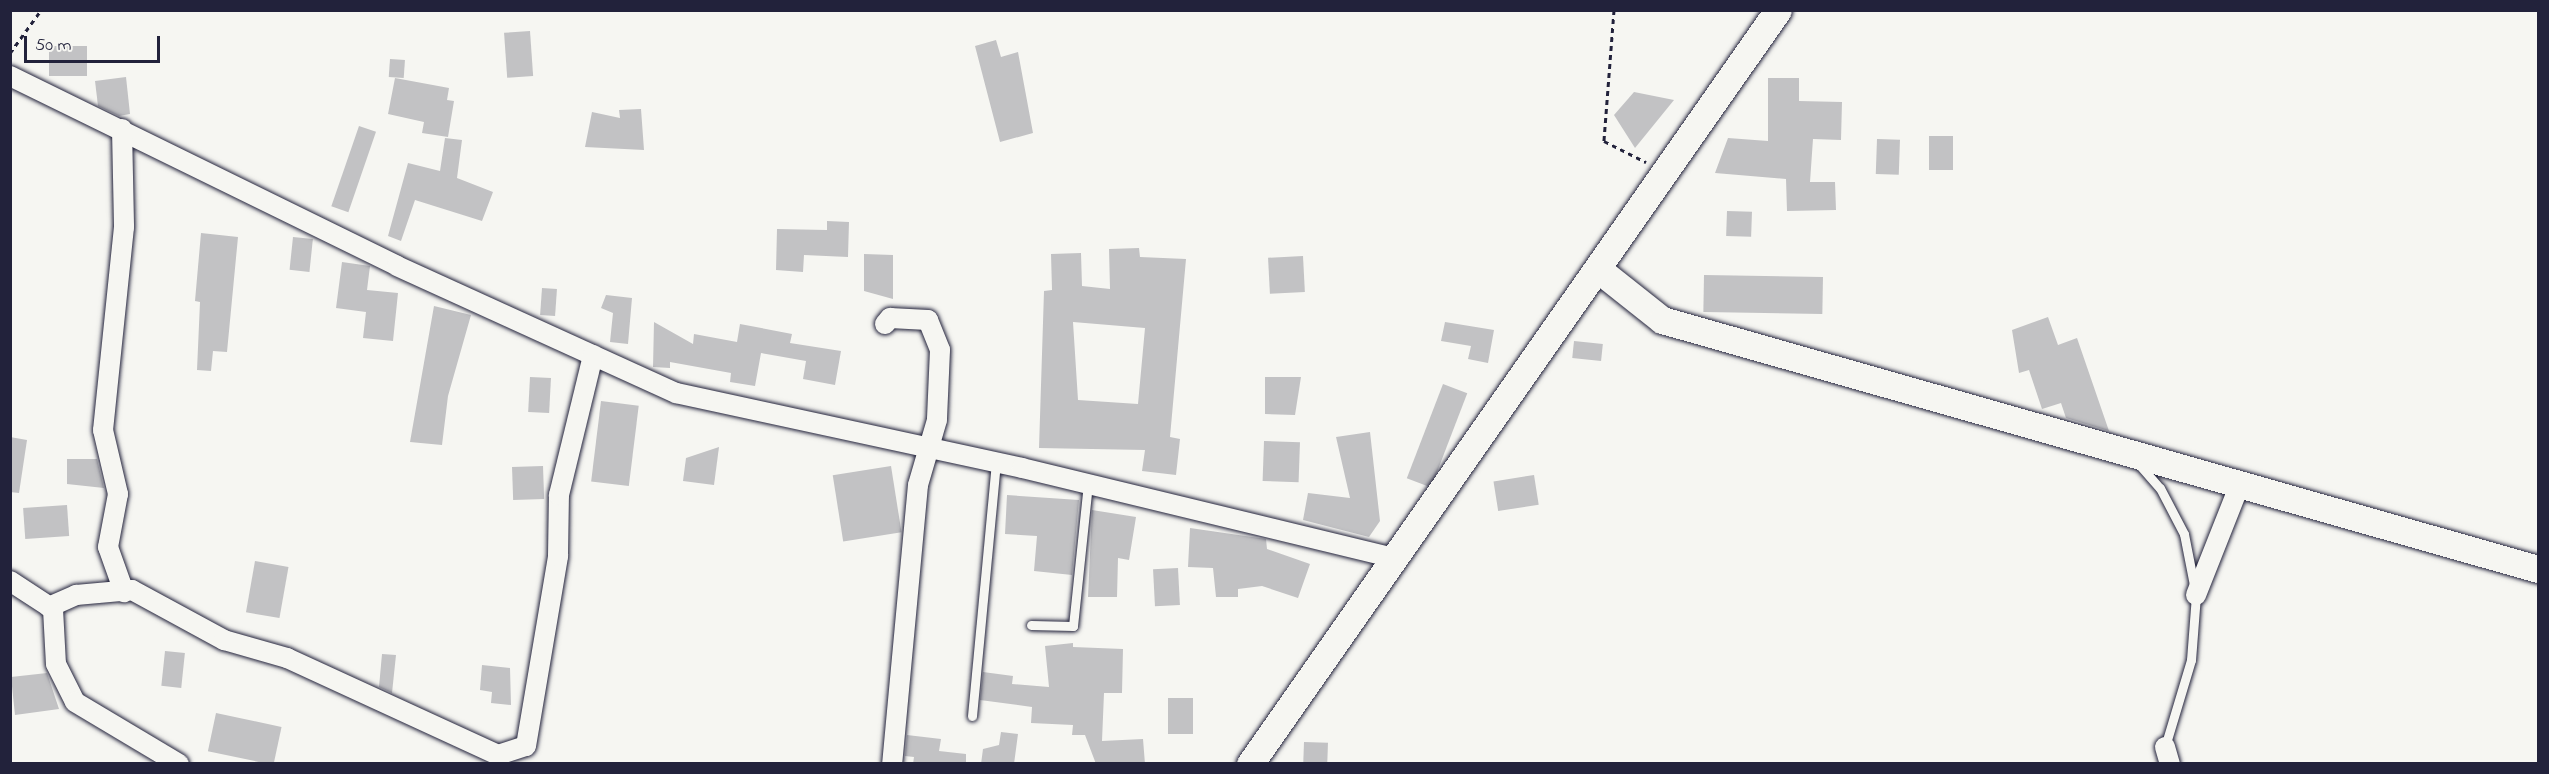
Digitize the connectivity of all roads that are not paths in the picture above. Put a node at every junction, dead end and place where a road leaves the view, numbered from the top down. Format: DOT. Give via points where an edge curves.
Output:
graph roads {
  1 [pos="1778,10"];
  2 [pos="10,76"];
  3 [pos="122,129"];
  4 [pos="1599,270"];
  5 [pos="885,324"];
  6 [pos="593,355"];
  7 [pos="925,447"];
  8 [pos="2128,452"];
  9 [pos="996,462"];
  10 [pos="1088,484"];
  11 [pos="2240,484"];
  12 [pos="1395,558"];
  13 [pos="2538,569"];
  14 [pos="10,581"];
  15 [pos="124,592"];
  16 [pos="2196,595"];
  17 [pos="49,607"];
  18 [pos="1030,625"];
  19 [pos="972,716"];
  20 [pos="2165,758"];
  21 [pos="179,764"];
  22 [pos="892,764"];
  23 [pos="1250,764"];
  1 -- 4 [label="street"];
  2 -- 3 [label="street"];
  3 -- 6 [label="street"];
  3 -- 15 [label="street" via="124,227 103,430 118,494 108,547"];
  4 -- 8 [label="street" via="1662,320"];
  4 -- 12 [label="street"];
  5 -- 7 [label="street" via="890,318 928,320 940,350 936,420"];
  6 -- 7 [label="street" via="676,393"];
  6 -- 15 [label="street" via="559,495 558,556 526,746 498,755 287,658 224,640 132,590"];
  7 -- 9 [label="street"];
  7 -- 22 [label="street"];
  8 -- 11 [label="street"];
  8 -- 16 [label="lane" via="2160,488 2184,534"];
  9 -- 10 [label="street"];
  9 -- 19 [label="lane"];
  10 -- 12 [label="street"];
  10 -- 18 [label="lane" via="1073,626"];
  11 -- 13 [label="street"];
  11 -- 16 [label="street"];
  12 -- 23 [label="street"];
  14 -- 17 [label="street"];
  15 -- 17 [label="street" via="76,595"];
  16 -- 20 [label="lane" via="2191,660"];
  17 -- 21 [label="street" via="56,664 75,702"];
}
